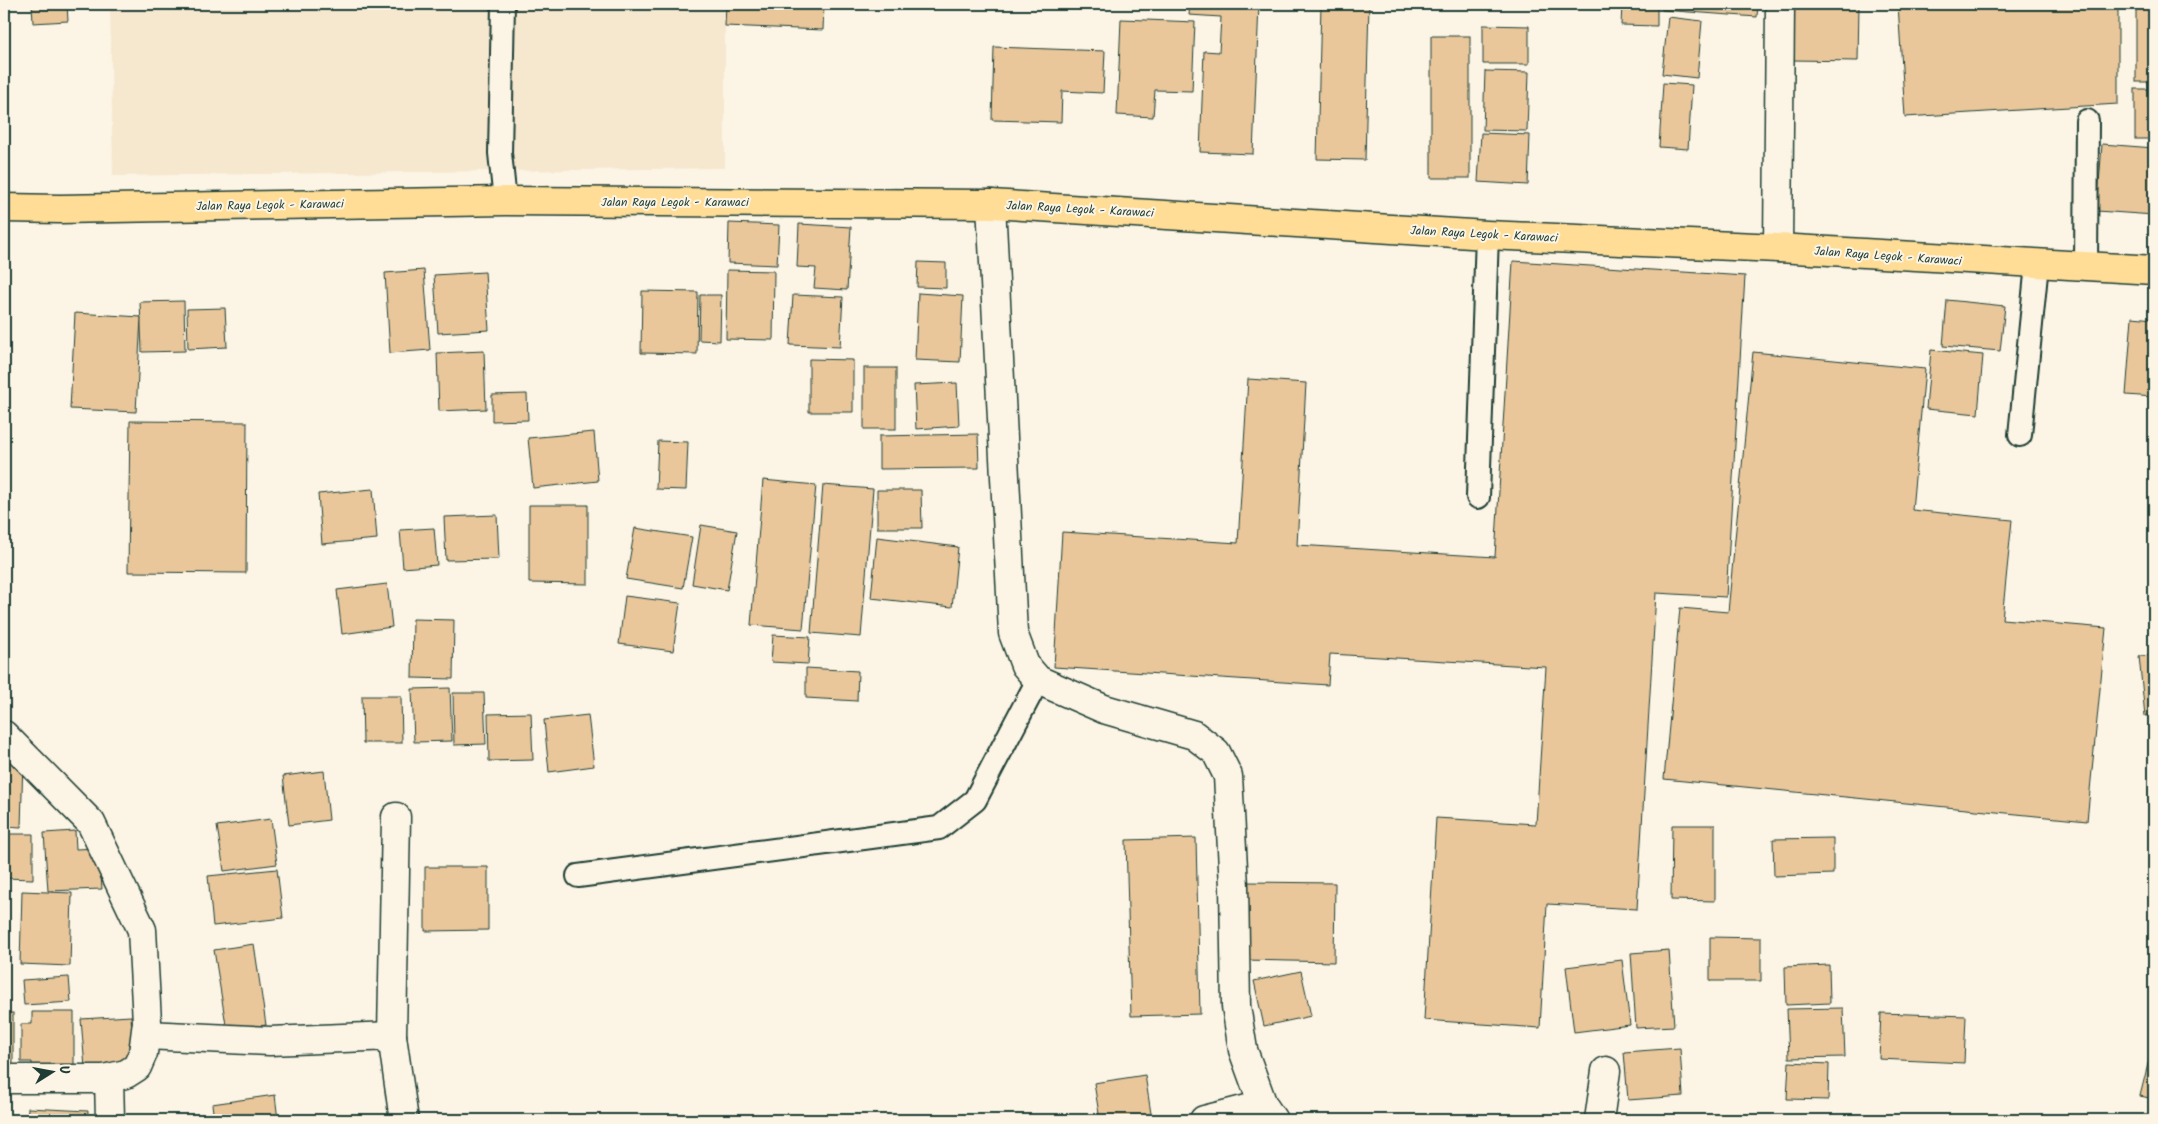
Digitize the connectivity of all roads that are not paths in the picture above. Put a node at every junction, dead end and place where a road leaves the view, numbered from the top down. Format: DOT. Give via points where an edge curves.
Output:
graph roads {
  1 [pos="503,4"];
  2 [pos="1780,4"];
  3 [pos="2087,121"];
  4 [pos="505,201"];
  5 [pos="991,204"];
  6 [pos="4,208"];
  7 [pos="1487,235"];
  8 [pos="1778,248"];
  9 [pos="2037,264"];
  10 [pos="2086,266"];
  11 [pos="2154,270"];
  12 [pos="2020,435"];
  13 [pos="1478,497"];
  14 [pos="1038,680"];
  15 [pos="4,735"];
  16 [pos="396,817"];
  17 [pos="578,876"];
  18 [pos="147,1034"];
  19 [pos="392,1036"];
  20 [pos="1606,1071"];
  21 [pos="109,1078"];
  22 [pos="4,1079"];
  23 [pos="1268,1112"];
  24 [pos="110,1120"];
  25 [pos="404,1120"];
  26 [pos="1204,1120"];
  27 [pos="1600,1120"];
  1 -- 4 [label="lane" via="500,154"];
  2 -- 8 [label="street"];
  3 -- 10 [label="lane"];
  4 -- 5 [label="main road, Jalan Raya Legok - Karawaci"];
  4 -- 6 [label="main road, Jalan Raya Legok - Karawaci"];
  5 -- 7 [label="main road, Jalan Raya Legok - Karawaci"];
  5 -- 14 [label="street" via="1013,633 1025,665"];
  7 -- 8 [label="main road, Jalan Raya Legok - Karawaci"];
  7 -- 13 [label="lane"];
  8 -- 9 [label="main road, Jalan Raya Legok - Karawaci"];
  9 -- 10 [label="main road, Jalan Raya Legok - Karawaci"];
  9 -- 12 [label="lane"];
  10 -- 11 [label="main road, Jalan Raya Legok - Karawaci"];
  14 -- 17 [label="lane" via="975,800 939,828"];
  14 -- 23 [label="street" via="1104,709 1194,735 1216,752 1228,776 1236,1006 1243,1050"];
  15 -- 18 [label="street" via="92,823 142,930"];
  16 -- 19 [label="street"];
  18 -- 19 [label="street" via="270,1041"];
  18 -- 21 [label="street" via="137,1067"];
  19 -- 25 [label="street"];
  20 -- 27 [label="street"];
  21 -- 22 [label="street"];
  21 -- 24 [label="street"];
  23 -- 26 [label="street"];
}
